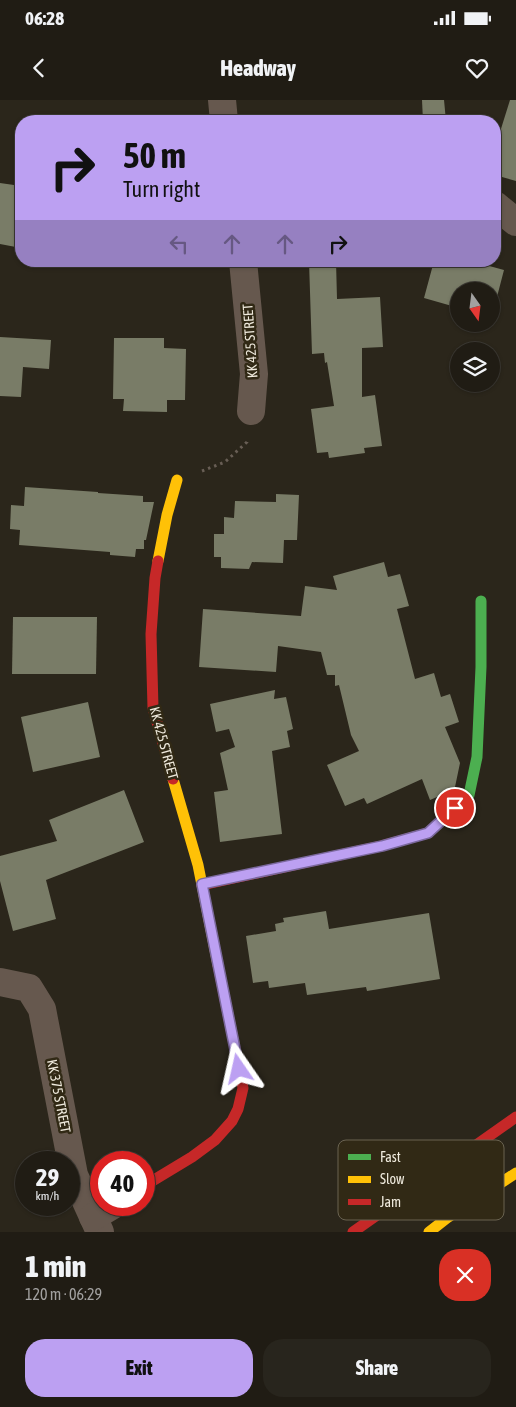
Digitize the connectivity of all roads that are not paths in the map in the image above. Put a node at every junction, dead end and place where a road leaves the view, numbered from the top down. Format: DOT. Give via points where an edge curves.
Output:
graph roads {
  1 [pos="222,100"];
  2 [pos="223,115"];
  3 [pos="501,211"];
  4 [pos="516,222"];
  5 [pos="245,267"];
  6 [pos="252,411"];
  7 [pos="178,480"];
  8 [pos="481,601"];
  9 [pos="202,884"];
  10 [pos="0,982"];
  11 [pos="516,1117"];
  12 [pos="483,1140"];
  13 [pos="516,1173"];
  14 [pos="155,1179"];
  15 [pos="504,1181"];
  16 [pos="102,1218"];
  17 [pos="370,1220"];
  18 [pos="445,1220"];
  19 [pos="353,1232"];
  20 [pos="430,1232"];
  1 -- 2 [label="street"];
  3 -- 4 [label="street"];
  5 -- 6 [label="street, KK 425 STREET" via="254,374"];
  7 -- 9 [label="main road, KK 425 STREET" via="167,515 155,578 151,634 153,708"];
  8 -- 9 [label="main road" via="477,757 469,795 428,833 382,846"];
  9 -- 14 [label="main road, KK 425 STREET" via="243,1088 233,1121 215,1140"];
  10 -- 16 [label="street, KK 375 STREET" via="28,988 42,1009 74,1175"];
  11 -- 12 [label="main road"];
  13 -- 15 [label="main road"];
  17 -- 19 [label="main road"];
  18 -- 20 [label="main road"];
}
